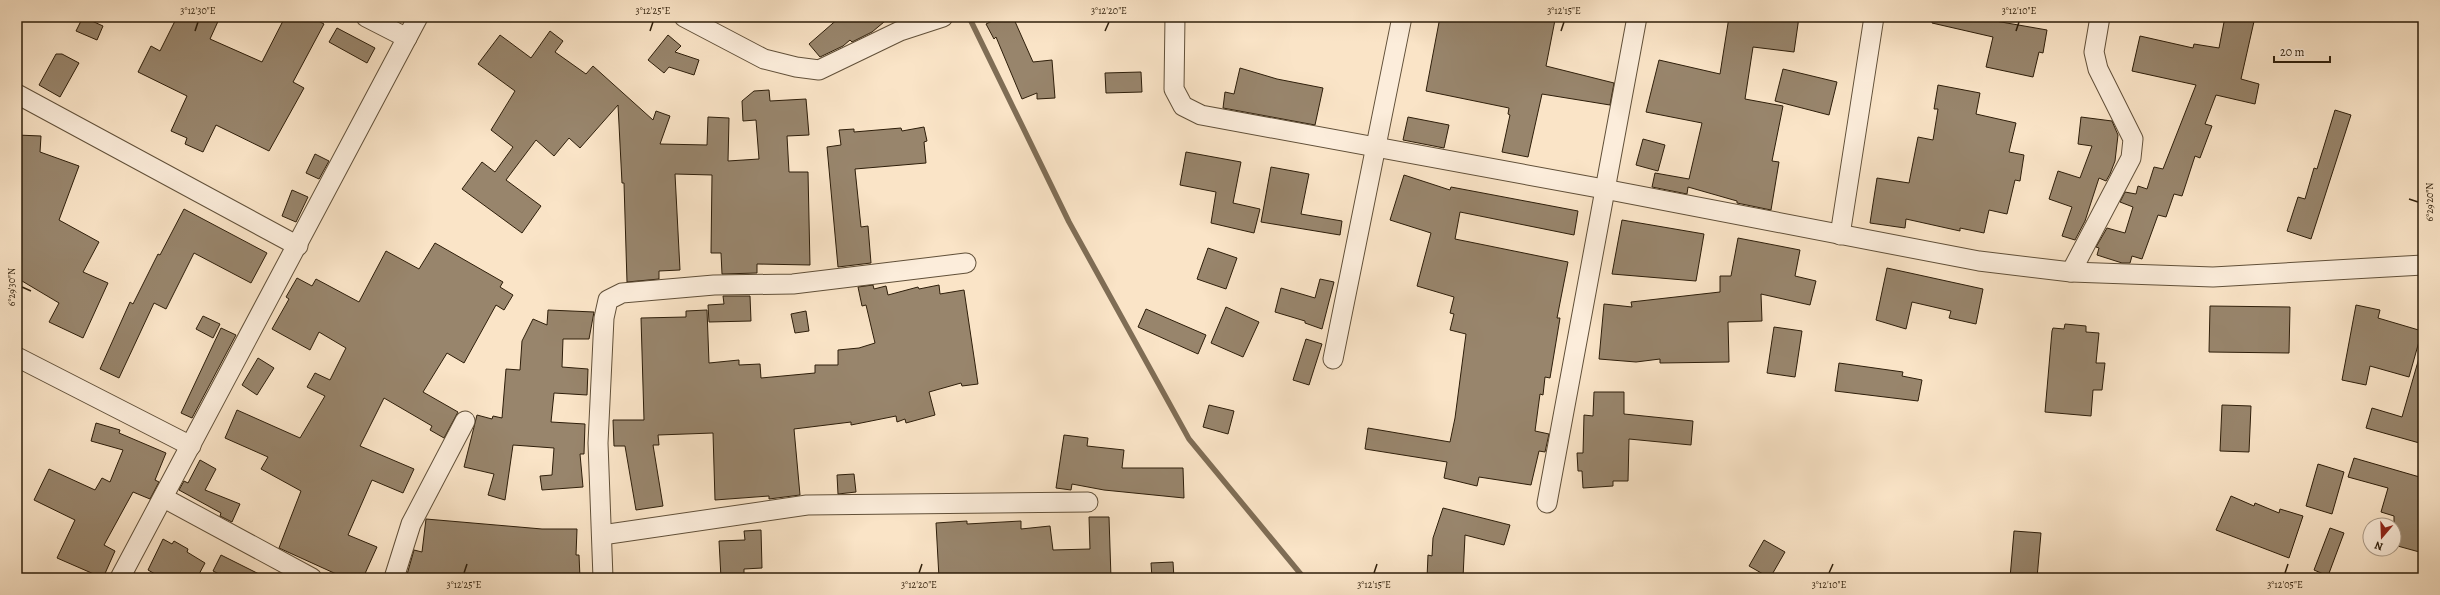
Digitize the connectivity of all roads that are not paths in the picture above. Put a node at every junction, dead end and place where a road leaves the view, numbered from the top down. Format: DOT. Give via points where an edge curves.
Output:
graph roads {
  1 [pos="366,17"];
  2 [pos="418,17"];
  3 [pos="684,17"];
  4 [pos="943,17"];
  5 [pos="1175,17"];
  6 [pos="1402,17"];
  7 [pos="1637,17"];
  8 [pos="1874,17"];
  9 [pos="2100,17"];
  10 [pos="407,38"];
  11 [pos="17,94"];
  12 [pos="1376,147"];
  13 [pos="1604,189"];
  14 [pos="1840,235"];
  15 [pos="298,246"];
  16 [pos="966,263"];
  17 [pos="2423,265"];
  18 [pos="2071,272"];
  19 [pos="17,357"];
  20 [pos="1333,359"];
  21 [pos="465,421"];
  22 [pos="191,446"];
  23 [pos="164,498"];
  24 [pos="1088,502"];
  25 [pos="1547,503"];
  26 [pos="602,536"];
  27 [pos="120,578"];
  28 [pos="312,578"];
  29 [pos="394,578"];
  30 [pos="603,578"];
  1 -- 10 [label="street"];
  2 -- 10 [label="street"];
  3 -- 4 [label="street" via="764,59 818,70 900,31"];
  5 -- 12 [label="street" via="1174,89 1183,106 1201,115"];
  6 -- 12 [label="street"];
  7 -- 13 [label="street"];
  8 -- 14 [label="street"];
  9 -- 18 [label="street" via="2094,52 2098,69 2133,139 2131,158"];
  10 -- 15 [label="street"];
  11 -- 15 [label="street"];
  12 -- 13 [label="street"];
  12 -- 20 [label="street"];
  13 -- 14 [label="street"];
  13 -- 25 [label="street"];
  14 -- 18 [label="street" via="1979,261"];
  15 -- 22 [label="street"];
  16 -- 26 [label="street" via="793,284 714,285 622,293 608,300 604,318 598,443"];
  17 -- 18 [label="street" via="2213,277"];
  19 -- 22 [label="street"];
  21 -- 29 [label="street" via="411,524"];
  22 -- 23 [label="street"];
  23 -- 27 [label="street"];
  23 -- 28 [label="street"];
  24 -- 26 [label="street" via="807,505"];
  26 -- 30 [label="street"];
}
